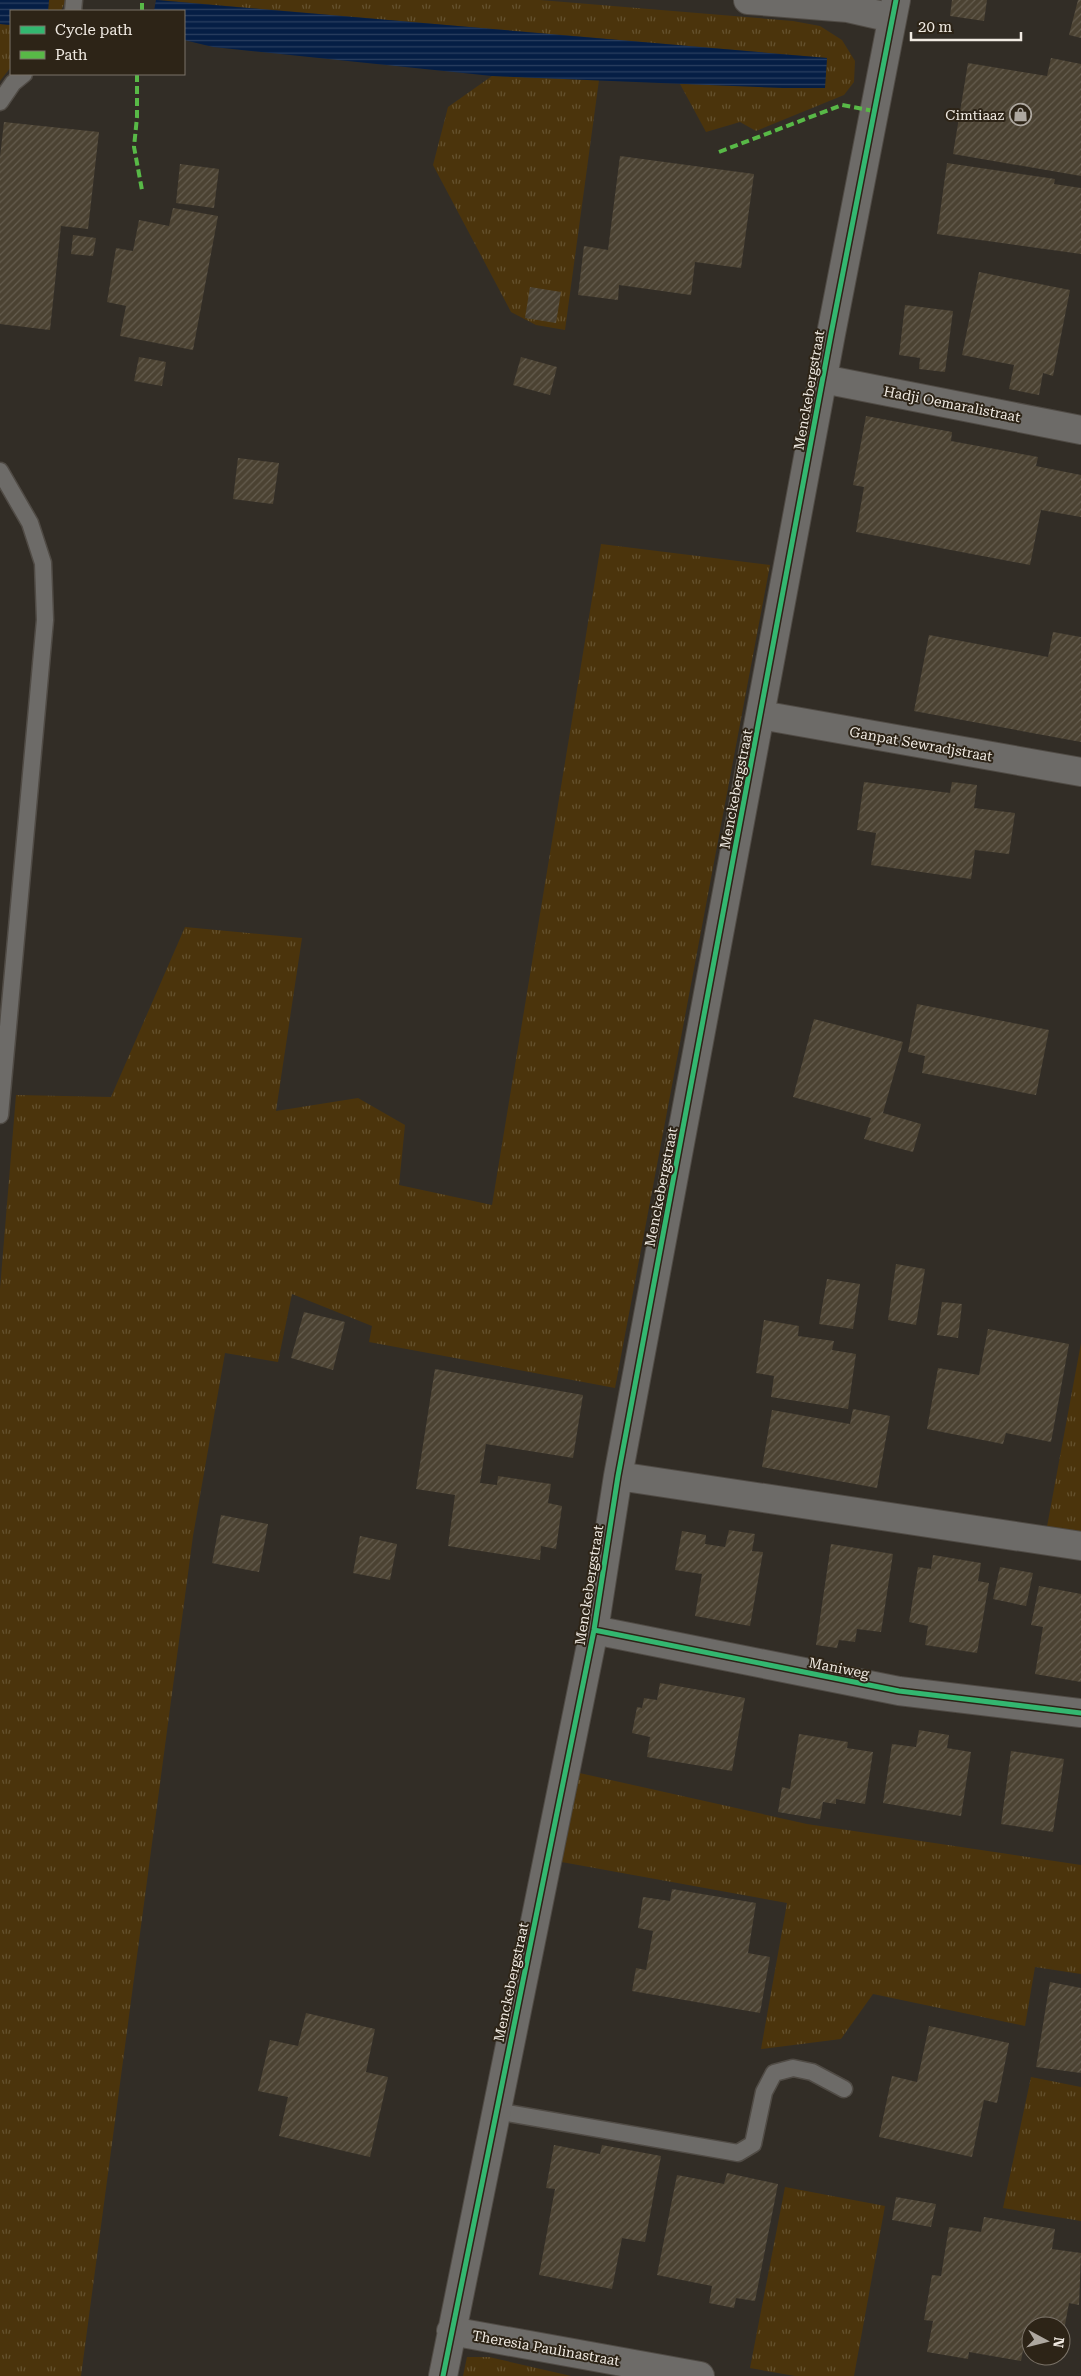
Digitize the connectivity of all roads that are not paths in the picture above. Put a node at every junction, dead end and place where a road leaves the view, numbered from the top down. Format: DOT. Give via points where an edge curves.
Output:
graph roads {
  1 [pos="748,0"];
  2 [pos="894,9"];
  3 [pos="23,75"];
  4 [pos="0,102"];
  5 [pos="823,379"];
  6 [pos="1081,430"];
  7 [pos="0,471"];
  8 [pos="761,716"];
  9 [pos="1081,772"];
  10 [pos="0,1115"];
  11 [pos="618,1476"];
  12 [pos="1081,1546"];
  13 [pos="594,1630"];
  14 [pos="1081,1713"];
  15 [pos="844,2089"];
  16 [pos="496,2111"];
  17 [pos="451,2331"];
  18 [pos="443,2376"];
  19 [pos="700,2376"];
  1 -- 2 [label="street"];
  2 -- 5 [label="street, Menckebergstraat"];
  3 -- 4 [label="lane"];
  5 -- 6 [label="street, Hadji Oemaralistraat"];
  5 -- 8 [label="street, Menckebergstraat"];
  7 -- 10 [label="lane" via="30,523 43,563 45,620"];
  8 -- 9 [label="street, Ganpat Sewradjstraat"];
  8 -- 11 [label="street, Menckebergstraat"];
  11 -- 12 [label="street"];
  11 -- 13 [label="street, Menckebergstraat"];
  13 -- 14 [label="street, Maniweg" via="899,1691"];
  13 -- 16 [label="street, Menckebergstraat"];
  15 -- 16 [label="lane" via="812,2072 793,2068 774,2073 764,2092 753,2144 738,2153"];
  16 -- 17 [label="street, Menckebergstraat"];
  17 -- 18 [label="street, Menckebergstraat"];
  17 -- 19 [label="street, Theresia Paulinastraat"];
}
